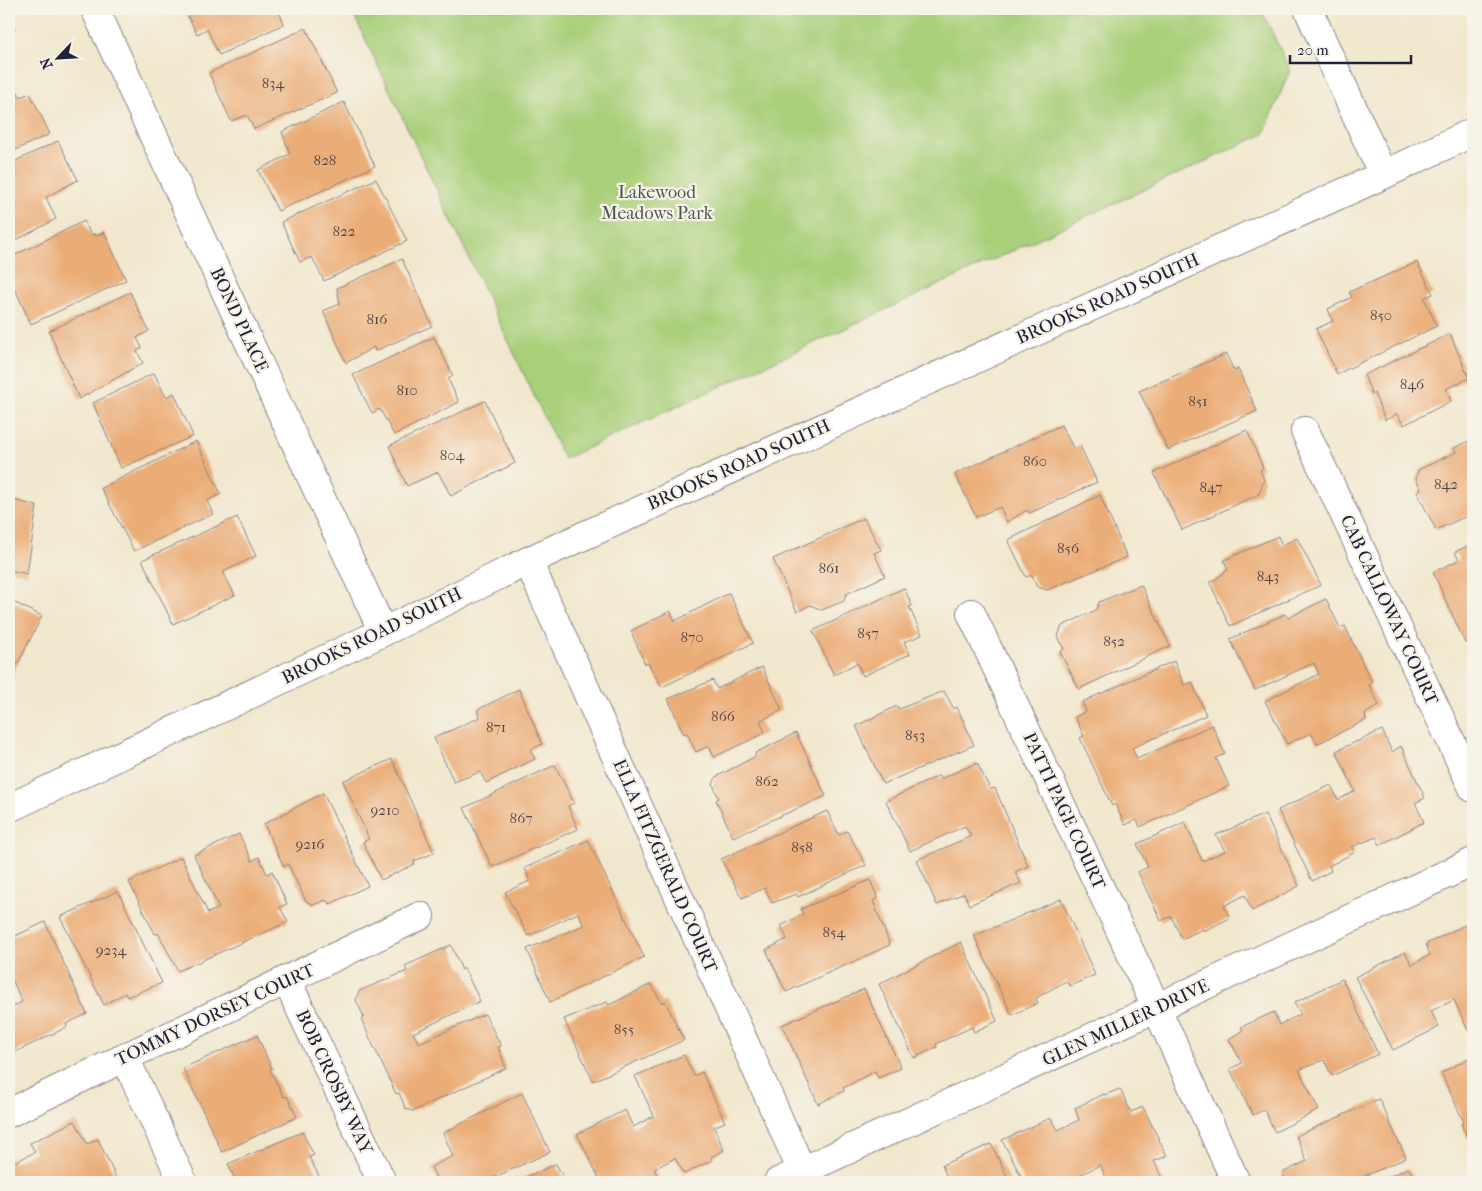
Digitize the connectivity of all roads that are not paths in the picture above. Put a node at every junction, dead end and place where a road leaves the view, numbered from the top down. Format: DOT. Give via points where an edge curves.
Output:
graph roads {
  1 [pos="95,9"];
  2 [pos="1308,9"];
  3 [pos="1473,132"];
  4 [pos="1383,175"];
  5 [pos="1305,431"];
  6 [pos="528,560"];
  7 [pos="971,613"];
  8 [pos="383,632"];
  9 [pos="1473,788"];
  10 [pos="9,808"];
  11 [pos="1473,862"];
  12 [pos="420,916"];
  13 [pos="287,981"];
  14 [pos="1157,1009"];
  15 [pos="124,1058"];
  16 [pos="9,1114"];
  17 [pos="796,1179"];
  18 [pos="183,1182"];
  19 [pos="382,1182"];
  20 [pos="1236,1182"];
  1 -- 8 [label="street, BOND PLACE"];
  2 -- 4 [label="street"];
  3 -- 4 [label="street, BROOKS ROAD SOUTH"];
  4 -- 6 [label="street, BROOKS ROAD SOUTH"];
  5 -- 9 [label="street, CAB CALLOWAY COURT"];
  6 -- 8 [label="street, BROOKS ROAD SOUTH"];
  6 -- 17 [label="street, ELLA FITZGERALD COURT"];
  7 -- 14 [label="street, PATTI PAGE COURT"];
  8 -- 10 [label="street, BROOKS ROAD SOUTH"];
  11 -- 14 [label="street, GLEN MILLER DRIVE"];
  12 -- 13 [label="street, TOMMY DORSEY COURT"];
  13 -- 15 [label="street, TOMMY DORSEY COURT"];
  13 -- 19 [label="street, BOB CROSBY WAY"];
  14 -- 17 [label="street, GLEN MILLER DRIVE"];
  14 -- 20 [label="street, PATTI PAGE COURT"];
  15 -- 16 [label="street, TOMMY DORSEY COURT"];
  15 -- 18 [label="street"];
}
